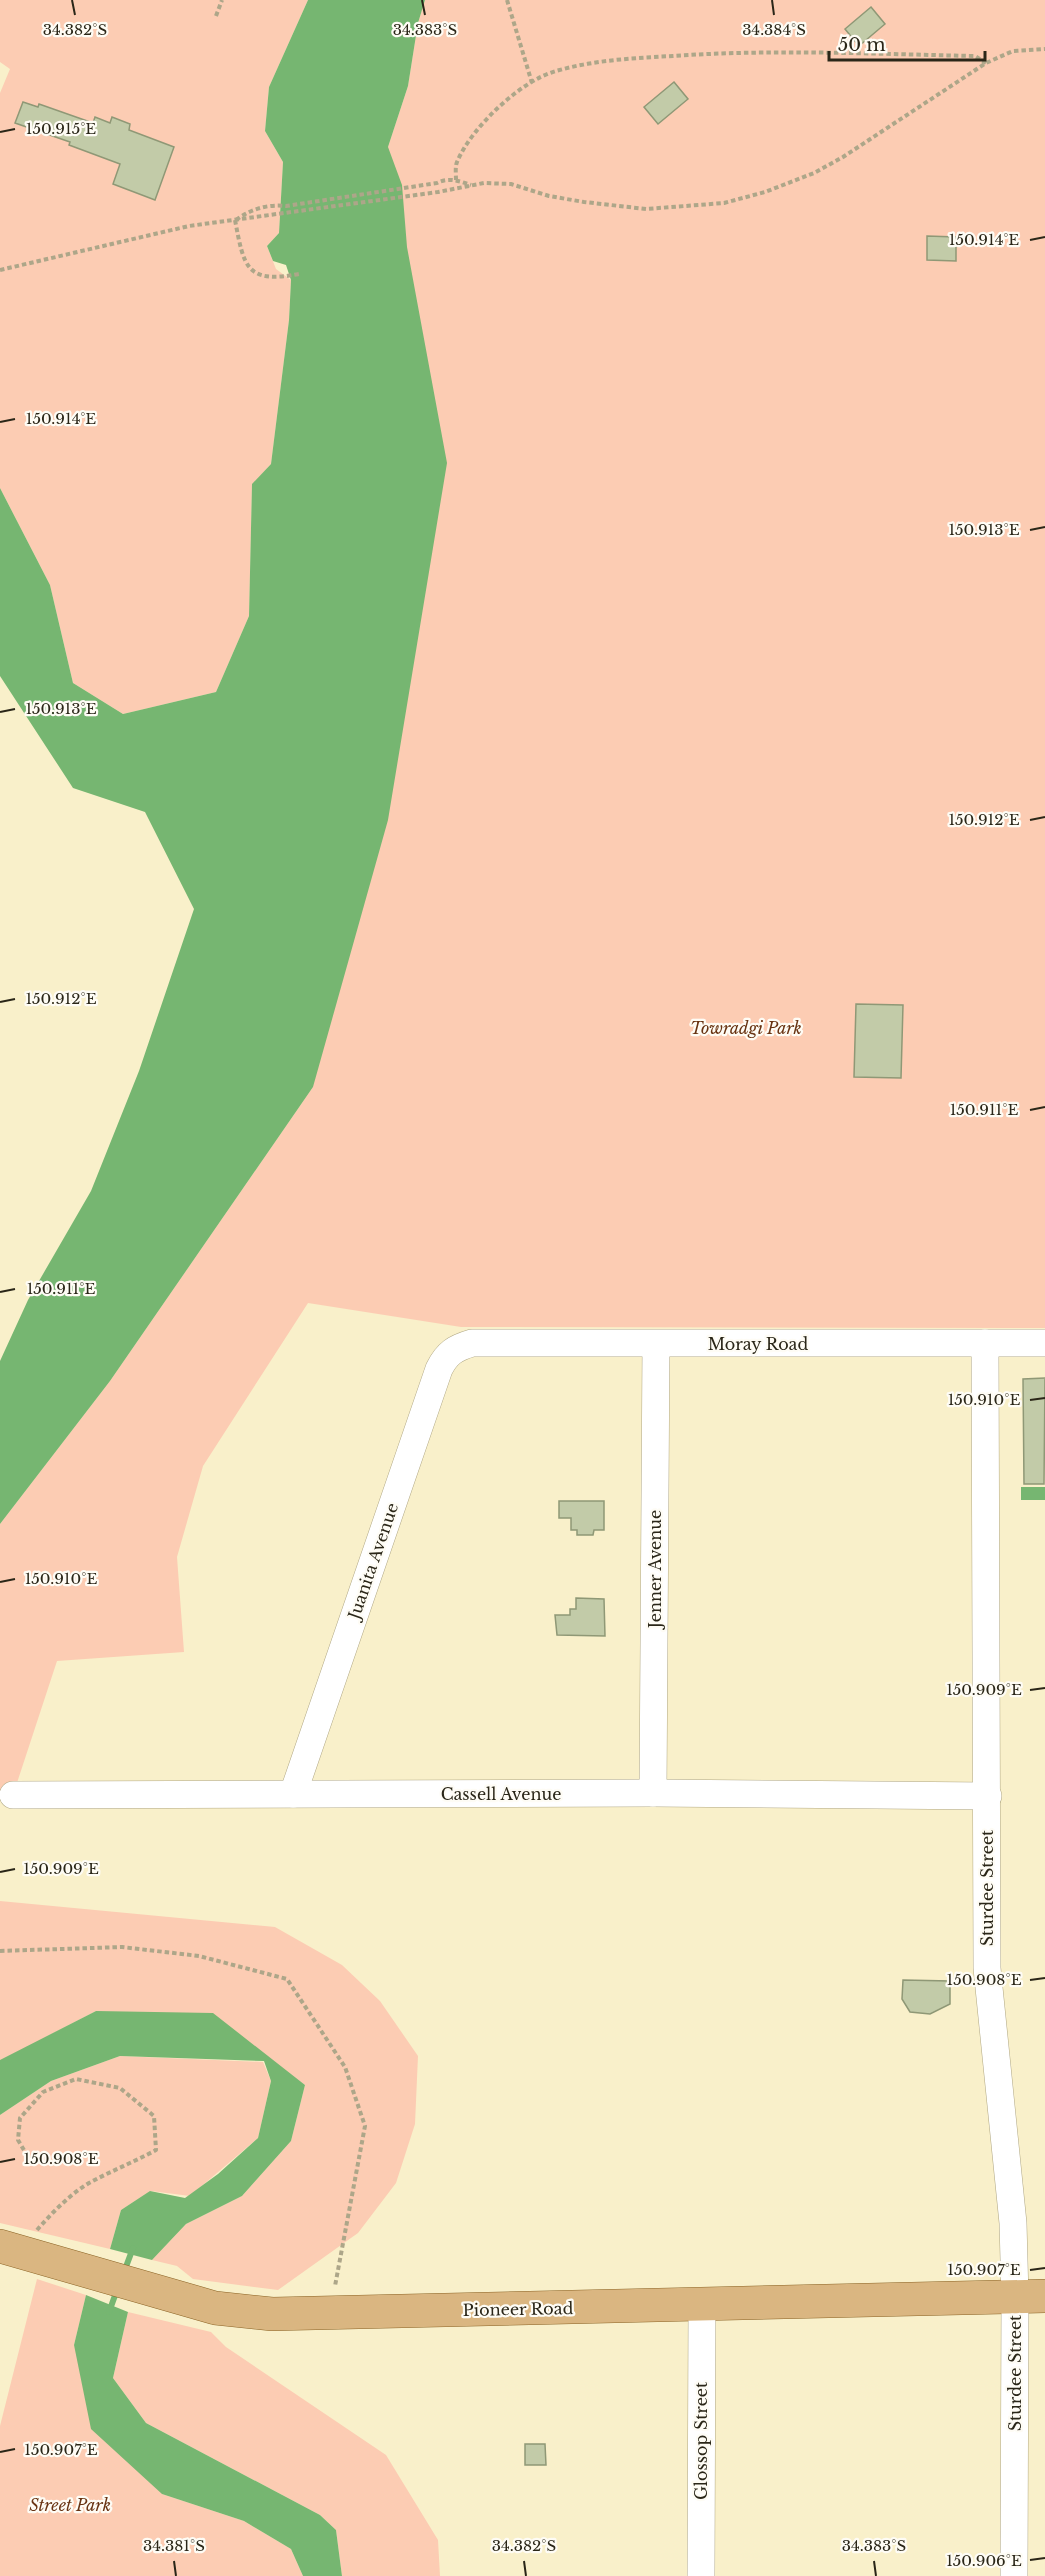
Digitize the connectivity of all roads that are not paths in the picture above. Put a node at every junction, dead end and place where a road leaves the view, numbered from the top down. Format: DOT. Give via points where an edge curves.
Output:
graph roads {
  1 [pos="472,1343"];
  2 [pos="985,1343"];
  3 [pos="1045,1343"];
  4 [pos="656,1344"];
  5 [pos="653,1793"];
  6 [pos="293,1794"];
  7 [pos="13,1795"];
  8 [pos="988,1796"];
  9 [pos="9,2248"];
  10 [pos="1030,2296"];
  11 [pos="702,2305"];
  12 [pos="700,2576"];
  13 [pos="1014,2576"];
  1 -- 4 [label="street, Moray Road"];
  1 -- 6 [label="street, Juanita Avenue" via="446,1355 439,1369"];
  2 -- 3 [label="street, Moray Road"];
  2 -- 4 [label="street, Moray Road"];
  2 -- 8 [label="street, Sturdee Street"];
  4 -- 5 [label="street, Jenner Avenue"];
  5 -- 6 [label="street, Cassell Avenue"];
  5 -- 8 [label="street, Cassell Avenue"];
  6 -- 7 [label="street, Cassell Avenue"];
  8 -- 10 [label="street, Sturdee Street" via="987,1968 1007,2156"];
  9 -- 11 [label="main road, Pioneer Road" via="241,2312 331,2314"];
  10 -- 11 [label="main road, Pioneer Road"];
  10 -- 13 [label="street, Sturdee Street"];
  11 -- 12 [label="street, Glossop Street"];
}
